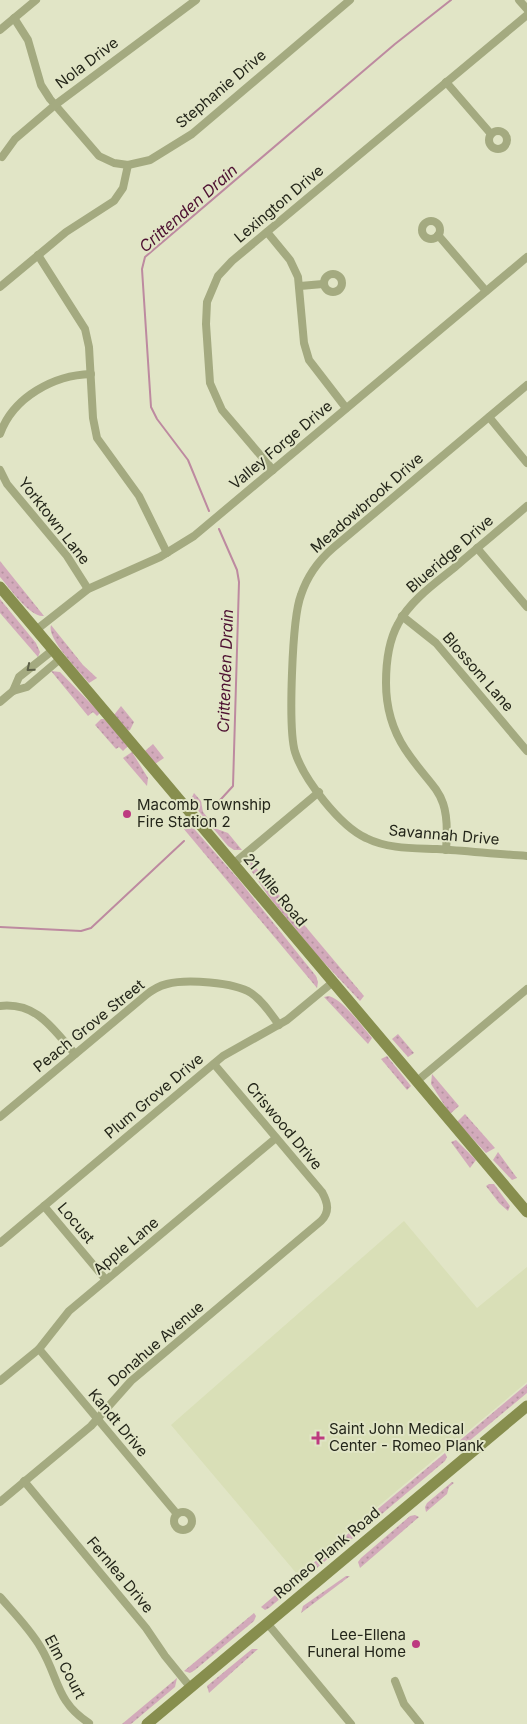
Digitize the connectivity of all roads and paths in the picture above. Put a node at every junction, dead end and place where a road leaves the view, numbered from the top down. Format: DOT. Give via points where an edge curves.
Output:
graph roads {
  1 [pos="36,0"];
  2 [pos="196,0"];
  3 [pos="350,0"];
  4 [pos="519,0"];
  5 [pos="527,9"];
  6 [pos="527,15"];
  7 [pos="14,18"];
  8 [pos="0,30"];
  9 [pos="446,82"];
  10 [pos="55,105"];
  11 [pos="491,134"];
  12 [pos="2,157"];
  13 [pos="128,165"];
  14 [pos="268,232"];
  15 [pos="438,235"];
  16 [pos="38,255"];
  17 [pos="527,257"];
  18 [pos="323,284"];
  19 [pos="300,286"];
  20 [pos="0,287"];
  21 [pos="486,291"];
  22 [pos="91,374"];
  23 [pos="527,385"];
  24 [pos="346,408"];
  25 [pos="489,417"];
  26 [pos="0,434"];
  27 [pos="527,463"];
  28 [pos="0,470"];
  29 [pos="273,470"];
  30 [pos="527,506"];
  31 [pos="477,548"];
  32 [pos="167,553"];
  33 [pos="0,587"];
  34 [pos="88,589"];
  35 [pos="527,607"];
  36 [pos="402,616"];
  37 [pos="36,630"];
  38 [pos="57,655"];
  39 [pos="13,691"];
  40 [pos="0,702"];
  41 [pos="527,751"];
  42 [pos="319,792"];
  43 [pos="446,850"];
  44 [pos="527,856"];
  45 [pos="233,864"];
  46 [pos="333,982"];
  47 [pos="527,989"];
  48 [pos="0,1006"];
  49 [pos="279,1025"];
  50 [pos="75,1054"];
  51 [pos="214,1064"];
  52 [pos="417,1081"];
  53 [pos="0,1117"];
  54 [pos="276,1138"];
  55 [pos="44,1206"];
  56 [pos="328,1208"];
  57 [pos="527,1212"];
  58 [pos="0,1243"];
  59 [pos="106,1280"];
  60 [pos="38,1349"];
  61 [pos="0,1381"];
  62 [pos="527,1406"];
  63 [pos="97,1420"];
  64 [pos="24,1481"];
  65 [pos="0,1502"];
  66 [pos="177,1514"];
  67 [pos="0,1597"];
  68 [pos="267,1623"];
  69 [pos="395,1681"];
  70 [pos="191,1688"];
  71 [pos="89,1723"];
  72 [pos="147,1724"];
  73 [pos="351,1724"];
  74 [pos="420,1724"];
  1 -- 7 [label="street"];
  2 -- 10 [label="street, Nola Drive"];
  3 -- 13 [label="street, Stephanie Drive" via="192,134 150,160"];
  4 -- 5 [label="street"];
  6 -- 9 [label="street, Lexington Drive"];
  7 -- 8 [label="street"];
  7 -- 10 [label="street" via="25,32 41,84"];
  9 -- 11 [label="street"];
  9 -- 14 [label="street, Lexington Drive"];
  10 -- 12 [label="street, Nola Drive" via="15,139"];
  10 -- 13 [label="street" via="99,156"];
  13 -- 16 [label="street" via="123,188 114,201"];
  14 -- 19 [label="street" via="290,260"];
  14 -- 29 [label="street, Lexington Drive" via="218,276 210,293 206,324 208,373 213,393 222,410"];
  15 -- 21 [label="street"];
  16 -- 20 [label="street"];
  16 -- 22 [label="street" via="82,320 90,347"];
  17 -- 21 [label="street, Valley Forge Drive"];
  18 -- 19 [label="street"];
  19 -- 24 [label="street" via="306,352 314,369"];
  21 -- 24 [label="street, Valley Forge Drive"];
  22 -- 26 [label="street" via="62,377 43,386 14,410"];
  22 -- 32 [label="street" via="97,438 139,496"];
  23 -- 25 [label="street, Meadowbrook Drive"];
  24 -- 29 [label="street, Valley Forge Drive"];
  25 -- 27 [label="street"];
  25 -- 42 [label="street, Meadowbrook Drive" via="325,555 303,588 296,615 292,730 298,759"];
  28 -- 34 [label="street, Yorktown Lane" via="7,484 67,556"];
  29 -- 32 [label="street, Valley Forge Drive" via="194,536"];
  30 -- 31 [label="street, Blueridge Drive"];
  31 -- 35 [label="street"];
  31 -- 36 [label="street, Blueridge Drive"];
  32 -- 34 [label="street, Valley Forge Drive"];
  33 -- 37 [label="street, 21 Mile Road"];
  34 -- 37 [label="street, Valley Forge Drive"];
  36 -- 41 [label="street, Blossom Lane" via="436,643"];
  36 -- 43 [label="street, Blueridge Drive" via="389,650 386,674 388,704 399,739 443,802 447,820"];
  37 -- 38 [label="street, 21 Mile Road"];
  38 -- 39 [label="street" via="27,687"];
  38 -- 39 [label="street, one-way" via="20,677"];
  38 -- 45 [label="street, 21 Mile Road"];
  39 -- 40 [label="street"];
  42 -- 43 [label="street, Savannah Drive" via="347,826 366,839 389,846"];
  42 -- 45 [label="street"];
  43 -- 44 [label="street, Savannah Drive"];
  45 -- 46 [label="street, 21 Mile Road"];
  46 -- 49 [label="street, Plum Grove Drive"];
  46 -- 52 [label="street, 21 Mile Road"];
  47 -- 52 [label="street"];
  48 -- 50 [label="street" via="23,1008 39,1014"];
  49 -- 50 [label="street, Peach Grove Street" via="258,999 244,989 176,982 146,995"];
  49 -- 51 [label="street, Plum Grove Drive"];
  50 -- 53 [label="street, Peach Grove Street"];
  51 -- 54 [label="street, Criswood Drive"];
  51 -- 55 [label="street, Plum Grove Drive"];
  52 -- 57 [label="street, 21 Mile Road"];
  54 -- 56 [label="street, Criswood Drive" via="322,1192"];
  54 -- 59 [label="street, Apple Lane"];
  55 -- 58 [label="street, Plum Grove Drive"];
  55 -- 59 [label="street, Locust"];
  56 -- 63 [label="street, Donahue Avenue" via="321,1221 131,1380"];
  59 -- 60 [label="street, Apple Lane" via="63,1317"];
  60 -- 61 [label="street, Apple Lane"];
  60 -- 63 [label="street, Kandt Drive"];
  62 -- 68 [label="street, Romeo Plank Road"];
  63 -- 64 [label="street, Donahue Avenue"];
  63 -- 66 [label="street, Kandt Drive"];
  64 -- 65 [label="street, Donahue Avenue"];
  64 -- 70 [label="street, Fernlea Drive" via="146,1628"];
  67 -- 71 [label="street, Elm Court" via="38,1642 64,1700"];
  68 -- 70 [label="street, Romeo Plank Road"];
  68 -- 73 [label="street"];
  69 -- 74 [label="street" via="401,1699"];
  70 -- 72 [label="street, Romeo Plank Road"];
}
